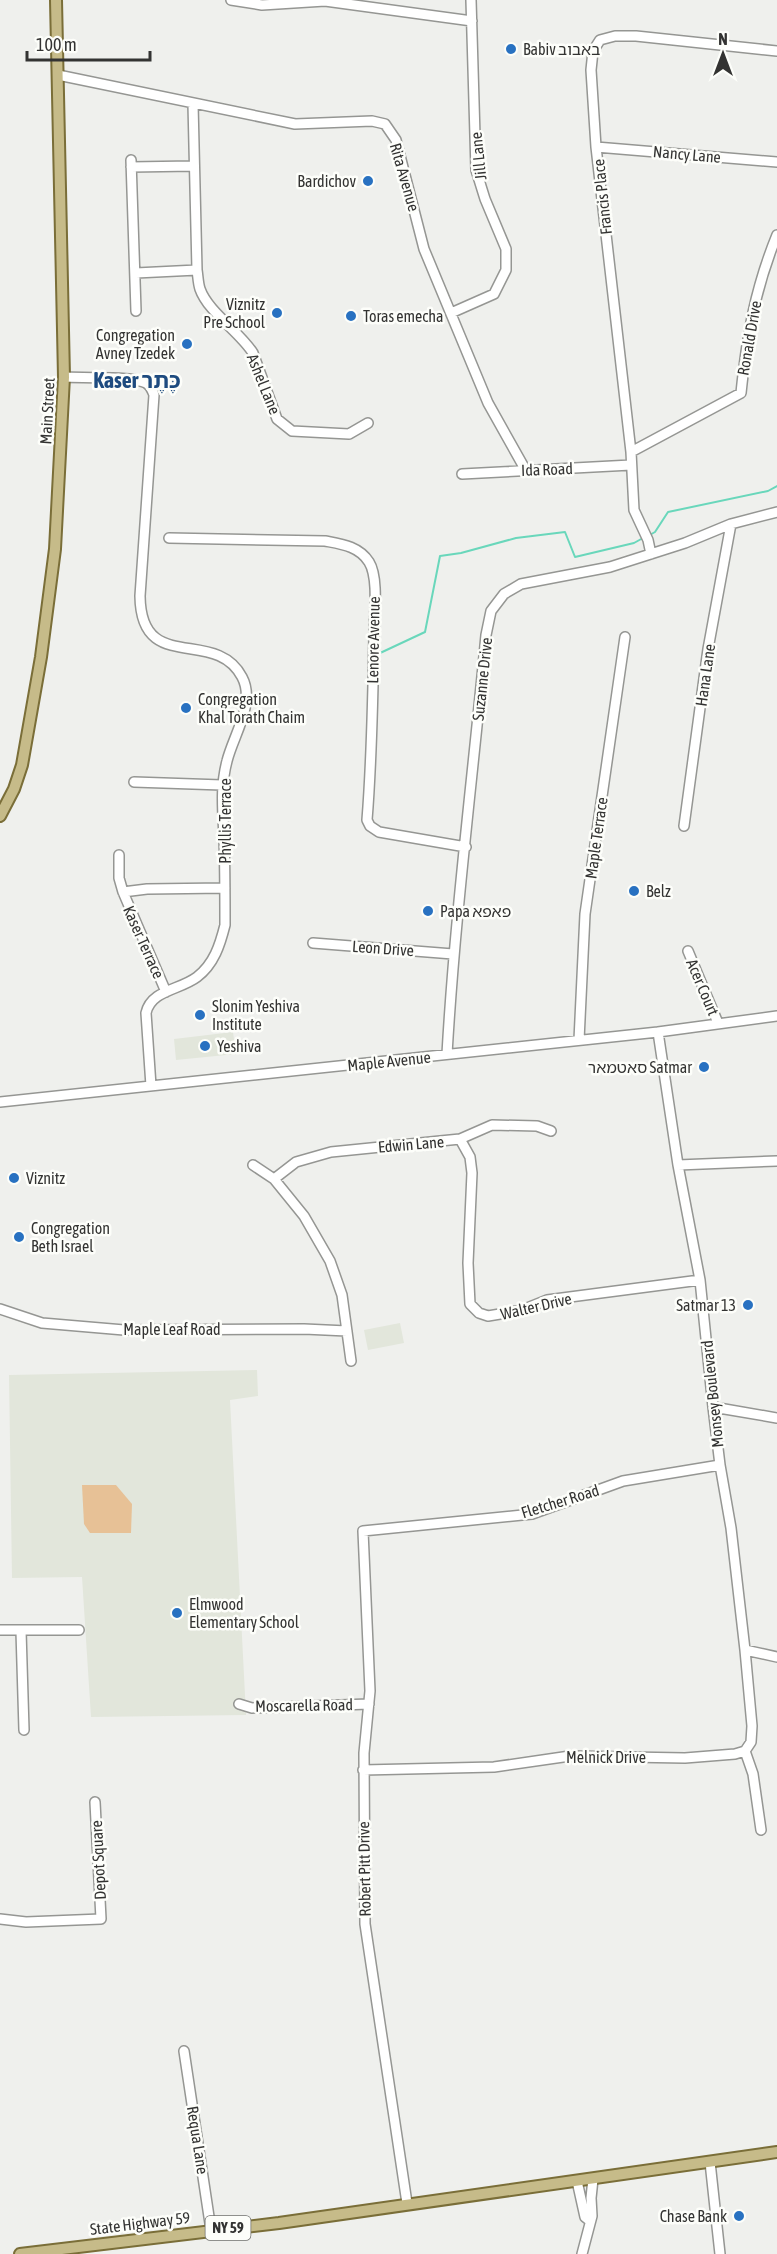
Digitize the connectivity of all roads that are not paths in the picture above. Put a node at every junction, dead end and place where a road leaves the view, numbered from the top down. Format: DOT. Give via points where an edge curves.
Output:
graph roads {
  1 [pos="56,0"];
  2 [pos="231,0"];
  3 [pos="471,0"];
  4 [pos="472,21"];
  5 [pos="777,51"];
  6 [pos="58,75"];
  7 [pos="193,104"];
  8 [pos="596,147"];
  9 [pos="777,162"];
  10 [pos="193,166"];
  11 [pos="777,235"];
  12 [pos="197,270"];
  13 [pos="136,273"];
  14 [pos="136,311"];
  15 [pos="451,313"];
  16 [pos="64,377"];
  17 [pos="368,423"];
  18 [pos="631,452"];
  19 [pos="631,465"];
  20 [pos="525,469"];
  21 [pos="462,474"];
  22 [pos="777,512"];
  23 [pos="731,524"];
  24 [pos="169,538"];
  25 [pos="651,554"];
  26 [pos="625,638"];
  27 [pos="134,782"];
  28 [pos="222,785"];
  29 [pos="0,816"];
  30 [pos="684,826"];
  31 [pos="466,847"];
  32 [pos="119,855"];
  33 [pos="225,888"];
  34 [pos="123,892"];
  35 [pos="313,943"];
  36 [pos="688,951"];
  37 [pos="453,954"];
  38 [pos="166,992"];
  39 [pos="777,1016"];
  40 [pos="718,1023"];
  41 [pos="658,1032"];
  42 [pos="579,1040"];
  43 [pos="447,1054"];
  44 [pos="151,1086"];
  45 [pos="0,1102"];
  46 [pos="551,1131"];
  47 [pos="460,1139"];
  48 [pos="777,1161"];
  49 [pos="253,1165"];
  50 [pos="678,1165"];
  51 [pos="274,1179"];
  52 [pos="700,1280"];
  53 [pos="0,1309"];
  54 [pos="347,1331"];
  55 [pos="351,1361"];
  56 [pos="712,1407"];
  57 [pos="777,1418"];
  58 [pos="720,1465"];
  59 [pos="363,1531"];
  60 [pos="0,1630"];
  61 [pos="21,1630"];
  62 [pos="80,1630"];
  63 [pos="745,1650"];
  64 [pos="777,1657"];
  65 [pos="239,1704"];
  66 [pos="369,1704"];
  67 [pos="24,1730"];
  68 [pos="745,1751"];
  69 [pos="363,1770"];
  70 [pos="95,1802"];
  71 [pos="761,1830"];
  72 [pos="0,1919"];
  73 [pos="184,2051"];
  74 [pos="777,2152"];
  75 [pos="710,2162"];
  76 [pos="593,2179"];
  77 [pos="577,2181"];
  78 [pos="407,2203"];
  79 [pos="590,2221"];
  80 [pos="211,2230"];
  81 [pos="39,2253"];
  82 [pos="20,2254"];
  83 [pos="582,2254"];
  84 [pos="720,2254"];
  1 -- 6 [label="main road, Main Street"];
  2 -- 4 [label="street" via="262,5 325,1"];
  3 -- 4 [label="street, Jill Lane"];
  4 -- 15 [label="street, Jill Lane" via="476,170 506,249 506,270 494,294"];
  5 -- 8 [label="street, Francis Place" via="636,36 600,40 593,51 591,70"];
  6 -- 7 [label="street, Rita Avenue"];
  6 -- 16 [label="main road, Main Street"];
  7 -- 10 [label="street, Ashel Lane"];
  7 -- 15 [label="street, Rita Avenue" via="294,124 385,124 396,140 424,249"];
  8 -- 9 [label="street, Nancy Lane"];
  8 -- 18 [label="street, Francis Place"];
  10 -- 12 [label="street, Ashel Lane"];
  10 -- 13 [label="street" via="131,164"];
  11 -- 18 [label="street, Ronald Drive" via="763,269 748,333 741,393"];
  12 -- 13 [label="street"];
  12 -- 17 [label="street, Ashel Lane" via="201,291 253,353 277,419 292,431 349,434"];
  13 -- 14 [label="street"];
  15 -- 20 [label="street, Rita Avenue" via="488,403"];
  16 -- 28 [label="street, Phyllis Terrace" via="137,380 149,385 154,395 140,610 143,623 158,640 221,655 243,679 246,701"];
  16 -- 29 [label="main road, Main Street" via="55,549 42,657 22,765"];
  18 -- 19 [label="street, Francis Place"];
  19 -- 20 [label="street, Ida Road"];
  19 -- 25 [label="street, Francis Place" via="634,510"];
  20 -- 21 [label="street, Ida Road"];
  22 -- 23 [label="street, Suzanne Drive"];
  23 -- 25 [label="street, Suzanne Drive"];
  23 -- 30 [label="street, Hana Lane" via="708,650"];
  24 -- 31 [label="street, Lenore Avenue" via="325,541 362,553 370,562 374,582 367,820 379,832"];
  25 -- 31 [label="street, Suzanne Drive" via="610,567 521,584 504,594 491,611"];
  26 -- 42 [label="street, Maple Terrace" via="585,914"];
  27 -- 28 [label="street"];
  28 -- 33 [label="street, Phyllis Terrace"];
  31 -- 37 [label="street, Suzanne Drive"];
  32 -- 34 [label="street, Kaser Terrace"];
  33 -- 34 [label="street, Kaser Terrace"];
  33 -- 38 [label="street, Phyllis Terrace" via="225,925 213,959 197,977"];
  34 -- 38 [label="street, Kaser Terrace"];
  35 -- 37 [label="street, Leon Drive"];
  36 -- 40 [label="street, Acer Court"];
  37 -- 43 [label="street, Suzanne Drive"];
  38 -- 44 [label="street, Phyllis Terrace" via="150,1001 146,1013"];
  39 -- 40 [label="street, Maple Avenue"];
  40 -- 41 [label="street, Maple Avenue"];
  41 -- 42 [label="street, Maple Avenue"];
  41 -- 50 [label="street, Monsey Boulevard"];
  42 -- 43 [label="street, Maple Avenue"];
  43 -- 44 [label="street, Maple Avenue"];
  44 -- 45 [label="street, Maple Avenue"];
  46 -- 47 [label="street, Edwin Lane" via="537,1126 492,1125"];
  47 -- 51 [label="street, Edwin Lane" via="331,1152 296,1162"];
  47 -- 52 [label="street, Walter Drive" via="470,1157 472,1173 468,1263 470,1304 478,1313 488,1316 522,1310 547,1300"];
  48 -- 50 [label="street"];
  49 -- 51 [label="street"];
  50 -- 52 [label="street, Monsey Boulevard"];
  51 -- 54 [label="street" via="304,1216 330,1261 342,1294"];
  52 -- 56 [label="street, Monsey Boulevard"];
  53 -- 54 [label="street, Maple Leaf Road" via="42,1323 124,1330"];
  54 -- 55 [label="street"];
  56 -- 57 [label="street"];
  56 -- 58 [label="street, Monsey Boulevard"];
  58 -- 59 [label="street, Fletcher Road" via="623,1480 532,1514"];
  58 -- 63 [label="street, Monsey Boulevard"];
  59 -- 66 [label="street, Robert Pitt Drive"];
  60 -- 61 [label="street"];
  61 -- 62 [label="street"];
  61 -- 67 [label="street"];
  63 -- 64 [label="street"];
  63 -- 68 [label="street" via="752,1726 751,1742"];
  65 -- 66 [label="street, Moscarella Road" via="252,1708"];
  66 -- 69 [label="street, Robert Pitt Drive"];
  68 -- 69 [label="street, Melnick Drive" via="685,1758 570,1756 494,1767"];
  68 -- 71 [label="street" via="753,1774"];
  69 -- 78 [label="street, Robert Pitt Drive" via="365,1924"];
  70 -- 72 [label="street, Depot Square" via="101,1919"];
  73 -- 80 [label="street, Requa Lane"];
  74 -- 75 [label="main road, NY 59"];
  75 -- 76 [label="main road, NY 59"];
  75 -- 84 [label="street"];
  76 -- 77 [label="main road, NY 59"];
  76 -- 79 [label="street"];
  77 -- 78 [label="main road, NY 59"];
  77 -- 79 [label="street" via="585,2217"];
  78 -- 80 [label="main road, State Highway 59 / NY 59"];
  79 -- 83 [label="street"];
  80 -- 81 [label="main road, State Highway 59 / NY 59"];
  81 -- 82 [label="main road, State Highway 59 / NY 59"];
}
